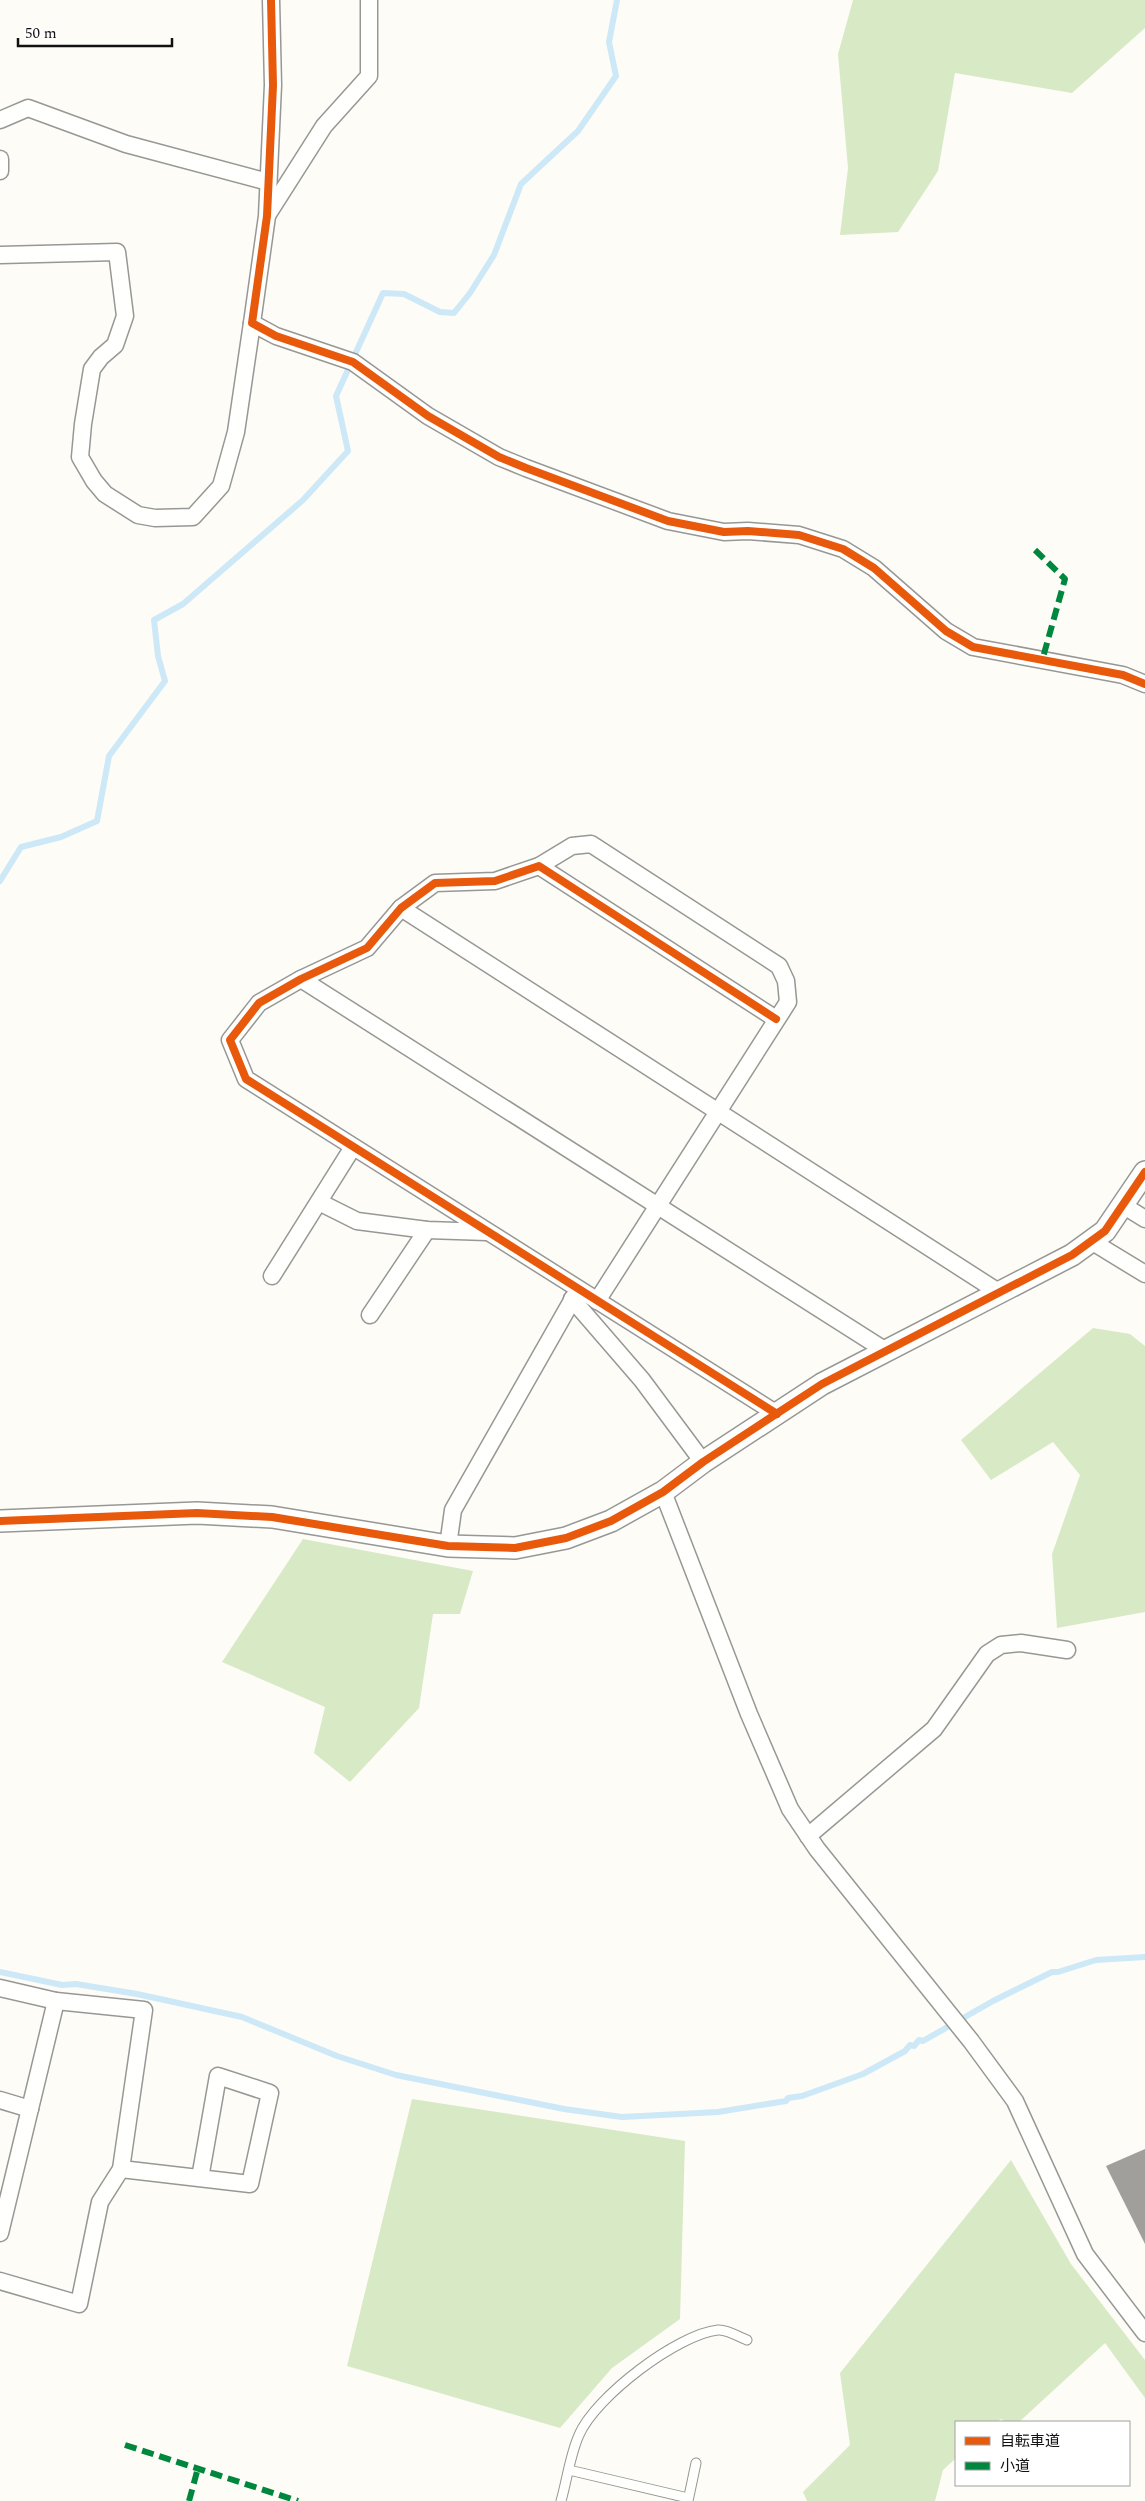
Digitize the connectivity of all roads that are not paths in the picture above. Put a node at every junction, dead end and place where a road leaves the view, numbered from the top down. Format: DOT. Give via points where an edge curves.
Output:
graph roads {
  1 [pos="271,0"];
  2 [pos="369,0"];
  3 [pos="0,120"];
  4 [pos="0,159"];
  5 [pos="0,171"];
  6 [pos="268,182"];
  7 [pos="267,216"];
  8 [pos="0,255"];
  9 [pos="252,323"];
  10 [pos="1145,684"];
  11 [pos="538,866"];
  12 [pos="401,908"];
  13 [pos="301,979"];
  14 [pos="776,1019"];
  15 [pos="719,1112"];
  16 [pos="354,1147"];
  17 [pos="1145,1172"];
  18 [pos="319,1202"];
  19 [pos="659,1206"];
  20 [pos="1124,1206"];
  21 [pos="1145,1219"];
  22 [pos="427,1230"];
  23 [pos="488,1232"];
  24 [pos="1091,1241"];
  25 [pos="1145,1274"];
  26 [pos="272,1276"];
  27 [pos="1000,1293"];
  28 [pos="575,1295"];
  29 [pos="597,1301"];
  30 [pos="370,1315"];
  31 [pos="886,1351"];
  32 [pos="777,1414"];
  33 [pos="703,1462"];
  34 [pos="662,1492"];
  35 [pos="0,1521"];
  36 [pos="448,1546"];
  37 [pos="1067,1650"];
  38 [pos="808,1836"];
  39 [pos="0,1988"];
  40 [pos="56,2001"];
  41 [pos="0,2100"];
  42 [pos="30,2109"];
  43 [pos="121,2169"];
  44 [pos="200,2178"];
  45 [pos="6,2185"];
  46 [pos="0,2233"];
  47 [pos="0,2281"];
  48 [pos="1145,2333"];
  49 [pos="747,2340"];
  50 [pos="696,2463"];
  51 [pos="569,2470"];
  52 [pos="688,2500"];
  53 [pos="561,2501"];
  1 -- 6 [label="street" via="273,85"];
  2 -- 7 [label="street" via="369,76 324,126"];
  3 -- 6 [label="street" via="28,108 126,144"];
  4 -- 5 [label="street"];
  6 -- 7 [label="street"];
  7 -- 9 [label="street"];
  8 -- 9 [label="street" via="117,252 125,316 115,345 92,369 80,457 105,494 138,515 193,517 221,486 236,432"];
  9 -- 10 [label="street" via="276,336 353,362 428,416 499,457 526,468 668,521 724,532 799,535 843,549 874,568 946,631 973,647 1123,675"];
  11 -- 12 [label="street" via="495,881 436,883"];
  11 -- 14 [label="street"];
  11 -- 14 [label="street" via="572,846 591,844 779,966 786,981 788,1002"];
  12 -- 13 [label="street" via="367,948"];
  12 -- 15 [label="street"];
  13 -- 16 [label="street" via="259,1003 230,1040 246,1079"];
  13 -- 19 [label="street"];
  14 -- 15 [label="street"];
  15 -- 19 [label="street"];
  15 -- 27 [label="street"];
  16 -- 18 [label="street"];
  16 -- 23 [label="street"];
  17 -- 20 [label="street"];
  18 -- 22 [label="street" via="357,1221"];
  18 -- 26 [label="street"];
  19 -- 29 [label="street"];
  19 -- 31 [label="street"];
  20 -- 21 [label="street"];
  20 -- 24 [label="street" via="1105,1232"];
  22 -- 23 [label="street"];
  22 -- 30 [label="street"];
  23 -- 28 [label="street"];
  24 -- 25 [label="street"];
  24 -- 27 [label="street"];
  27 -- 31 [label="street"];
  28 -- 29 [label="street"];
  28 -- 33 [label="street"];
  28 -- 36 [label="street" via="453,1510"];
  29 -- 32 [label="street"];
  31 -- 32 [label="street" via="822,1384"];
  32 -- 33 [label="street"];
  33 -- 34 [label="street"];
  34 -- 36 [label="street" via="612,1521 566,1538 514,1548"];
  34 -- 38 [label="street" via="749,1714 790,1809"];
  35 -- 36 [label="street" via="197,1513 263,1517"];
  37 -- 38 [label="street" via="1021,1643 1001,1645 987,1654 934,1729"];
  38 -- 48 [label="street" via="1015,2101 1085,2254"];
  39 -- 40 [label="street"];
  40 -- 42 [label="street"];
  40 -- 43 [label="street" via="144,2010"];
  41 -- 42 [label="street"];
  42 -- 45 [label="street"];
  43 -- 44 [label="street"];
  43 -- 47 [label="street" via="100,2202 79,2304"];
  44 -- 44 [label="street" via="250,2184 270,2093 218,2076"];
  45 -- 46 [label="street"];
  49 -- 51 [label="lane" via="721,2330 704,2333 648,2362 609,2394 579,2434"];
  50 -- 52 [label="lane"];
  51 -- 52 [label="lane"];
  51 -- 53 [label="lane"];
}
